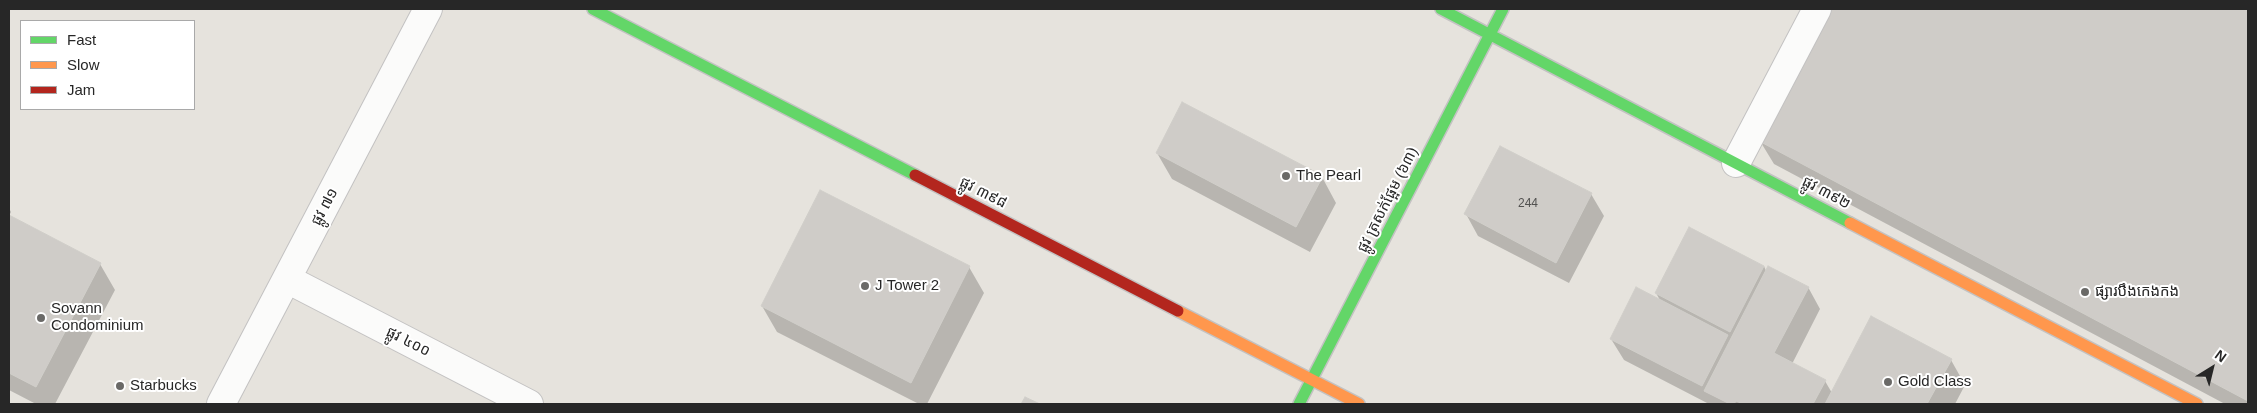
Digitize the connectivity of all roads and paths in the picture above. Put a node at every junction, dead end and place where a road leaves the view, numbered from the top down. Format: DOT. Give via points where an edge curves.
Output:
graph roads {
  1 [pos="428,9"];
  2 [pos="593,9"];
  3 [pos="1441,9"];
  4 [pos="1504,9"];
  5 [pos="1817,9"];
  6 [pos="1490,34"];
  7 [pos="1736,163"];
  8 [pos="287,279"];
  9 [pos="1311,380"];
  10 [pos="221,404"];
  11 [pos="529,404"];
  12 [pos="1299,404"];
  13 [pos="1359,404"];
  14 [pos="2197,404"];
  1 -- 8 [label="street, ផ្លូវ ៧១"];
  2 -- 9 [label="street, ផ្លូវ ៣៩៨"];
  3 -- 6 [label="street, ផ្លូវ ៣៩២"];
  4 -- 6 [label="street, ផ្លូវ ត្រសក់ផ្អែម (៦៣)"];
  5 -- 7 [label="street"];
  6 -- 7 [label="street, ផ្លូវ ៣៩២"];
  6 -- 9 [label="street, ផ្លូវ ត្រសក់ផ្អែម (៦៣)"];
  7 -- 14 [label="street, ផ្លូវ ៣៩២"];
  8 -- 10 [label="street, ផ្លូវ ៧១"];
  8 -- 11 [label="street, ផ្លូវ ៤០០"];
  9 -- 12 [label="street, ផ្លូវ ត្រសក់ផ្អែម (៦៣)"];
  9 -- 13 [label="street, ផ្លូវ ៣៩៨"];
}
